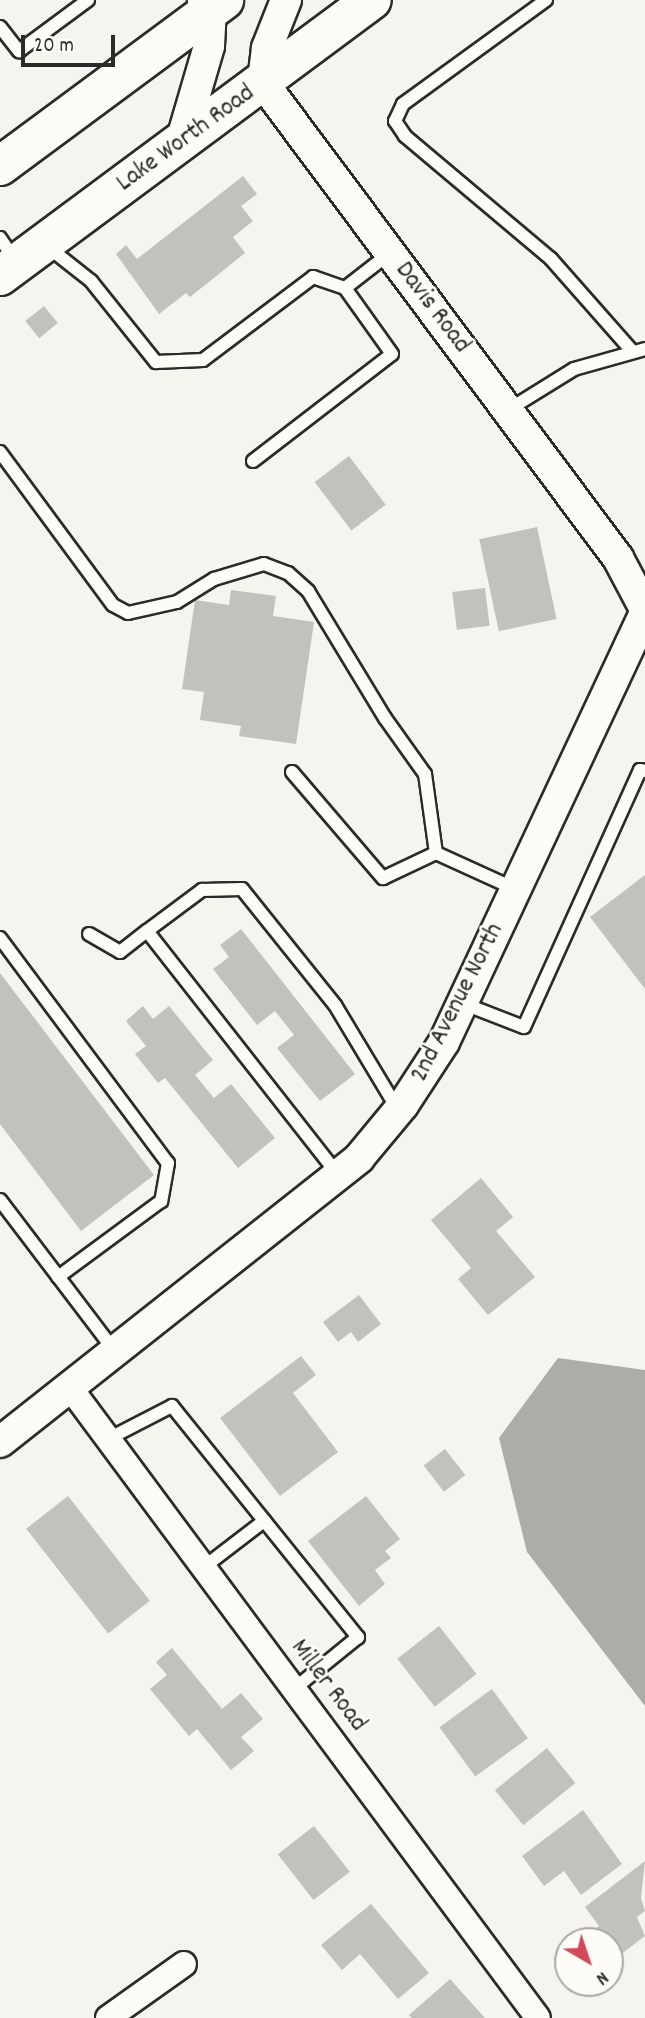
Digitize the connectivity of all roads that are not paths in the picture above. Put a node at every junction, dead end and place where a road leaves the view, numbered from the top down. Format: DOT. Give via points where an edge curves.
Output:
graph roads {
  1 [pos="88,0"];
  2 [pos="286,0"];
  3 [pos="372,0"];
  4 [pos="545,0"];
  5 [pos="213,3"];
  6 [pos="0,27"];
  7 [pos="263,83"];
  8 [pos="181,142"];
  9 [pos="0,166"];
  10 [pos="391,252"];
  11 [pos="15,255"];
  12 [pos="345,288"];
  13 [pos="639,350"];
  14 [pos="508,410"];
  15 [pos="0,452"];
  16 [pos="253,461"];
  17 [pos="645,611"];
  18 [pos="645,771"];
  19 [pos="292,772"];
  20 [pos="436,853"];
  21 [pos="516,889"];
  22 [pos="147,931"];
  23 [pos="89,934"];
  24 [pos="0,938"];
  25 [pos="462,1003"];
  26 [pos="398,1110"];
  27 [pos="338,1175"];
  28 [pos="0,1200"];
  29 [pos="58,1277"];
  30 [pos="116,1353"];
  31 [pos="71,1389"];
  32 [pos="108,1439"];
  33 [pos="0,1442"];
  34 [pos="264,1521"];
  35 [pos="204,1567"];
  36 [pos="294,1689"];
  37 [pos="184,1964"];
  38 [pos="108,2018"];
  39 [pos="538,2018"];
  1 -- 6 [label="lane" via="19,51"];
  2 -- 7 [label="street" via="267,48"];
  3 -- 7 [label="main road, Lake Worth Road"];
  4 -- 13 [label="lane" via="403,104 395,121 405,135 551,259"];
  5 -- 8 [label="street" via="209,46"];
  5 -- 9 [label="main road"];
  7 -- 8 [label="main road, Lake Worth Road"];
  7 -- 10 [label="street, Davis Road"];
  8 -- 11 [label="main road, Lake Worth Road"];
  10 -- 12 [label="lane"];
  10 -- 14 [label="street, Davis Road"];
  11 -- 12 [label="lane" via="91,281 156,362 203,360 313,277"];
  12 -- 16 [label="lane" via="392,354"];
  13 -- 14 [label="lane" via="574,369"];
  14 -- 17 [label="street, Davis Road" via="618,558"];
  15 -- 20 [label="lane" via="113,605 128,613 177,602 239,568 264,564 288,573 308,591 385,718 425,774"];
  17 -- 21 [label="street, 2nd Avenue North"];
  18 -- 25 [label="lane" via="640,770 524,1027"];
  19 -- 20 [label="lane" via="383,878"];
  20 -- 21 [label="lane"];
  21 -- 25 [label="street, 2nd Avenue North"];
  22 -- 23 [label="lane" via="120,952"];
  22 -- 26 [label="lane" via="202,890 242,889 335,1005"];
  22 -- 27 [label="lane"];
  24 -- 29 [label="lane" via="169,1163 161,1201"];
  25 -- 26 [label="street, 2nd Avenue North" via="444,1042"];
  26 -- 27 [label="street, 2nd Avenue North" via="359,1158"];
  27 -- 30 [label="street, 2nd Avenue North"];
  28 -- 29 [label="lane"];
  29 -- 30 [label="lane"];
  30 -- 31 [label="street, 2nd Avenue North"];
  31 -- 32 [label="street, Miller Road"];
  31 -- 33 [label="street, 2nd Avenue North"];
  32 -- 34 [label="lane" via="172,1406"];
  32 -- 35 [label="street, Miller Road"];
  34 -- 35 [label="lane"];
  34 -- 36 [label="lane" via="358,1637"];
  35 -- 36 [label="street, Miller Road"];
  36 -- 39 [label="street, Miller Road"];
  37 -- 38 [label="street"];
}
